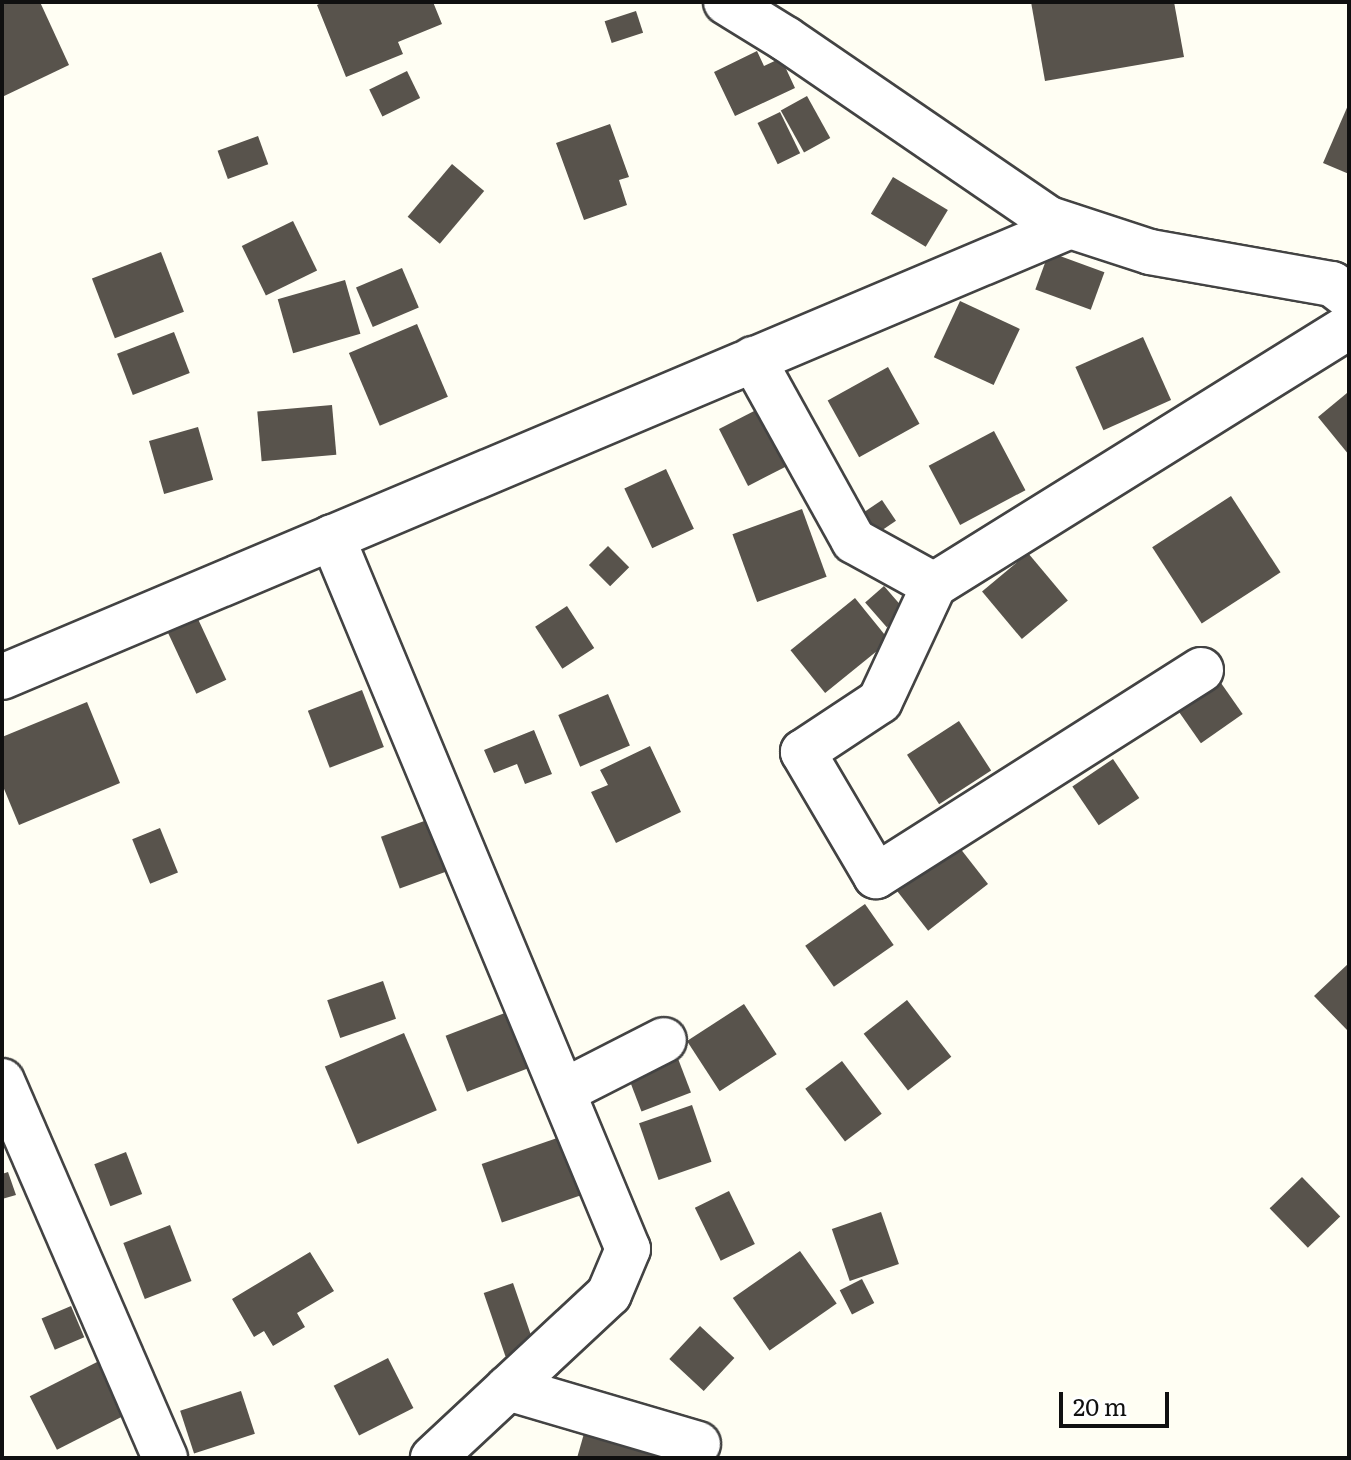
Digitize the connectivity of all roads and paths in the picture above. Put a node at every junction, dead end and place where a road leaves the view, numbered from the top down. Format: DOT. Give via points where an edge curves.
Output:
graph roads {
  1 [pos="726,2"];
  2 [pos="1070,226"];
  3 [pos="1349,297"];
  4 [pos="1349,327"];
  5 [pos="753,359"];
  6 [pos="332,537"];
  7 [pos="934,585"];
  8 [pos="1201,670"];
  9 [pos="2,677"];
  10 [pos="664,1040"];
  11 [pos="2,1081"];
  12 [pos="564,1091"];
  13 [pos="508,1388"];
  14 [pos="698,1444"];
  15 [pos="165,1458"];
  16 [pos="433,1458"];
  1 -- 2 [label="street" via="1049,219"];
  2 -- 3 [label="street" via="1150,252 1332,284"];
  2 -- 5 [label="street"];
  4 -- 7 [label="street"];
  5 -- 6 [label="street"];
  5 -- 7 [label="street" via="854,541"];
  6 -- 9 [label="street"];
  6 -- 12 [label="street"];
  7 -- 8 [label="street" via="880,701 803,752 876,876"];
  10 -- 12 [label="street"];
  11 -- 15 [label="street"];
  12 -- 13 [label="street" via="628,1249 609,1294"];
  13 -- 14 [label="street"];
  13 -- 16 [label="street"];
}
